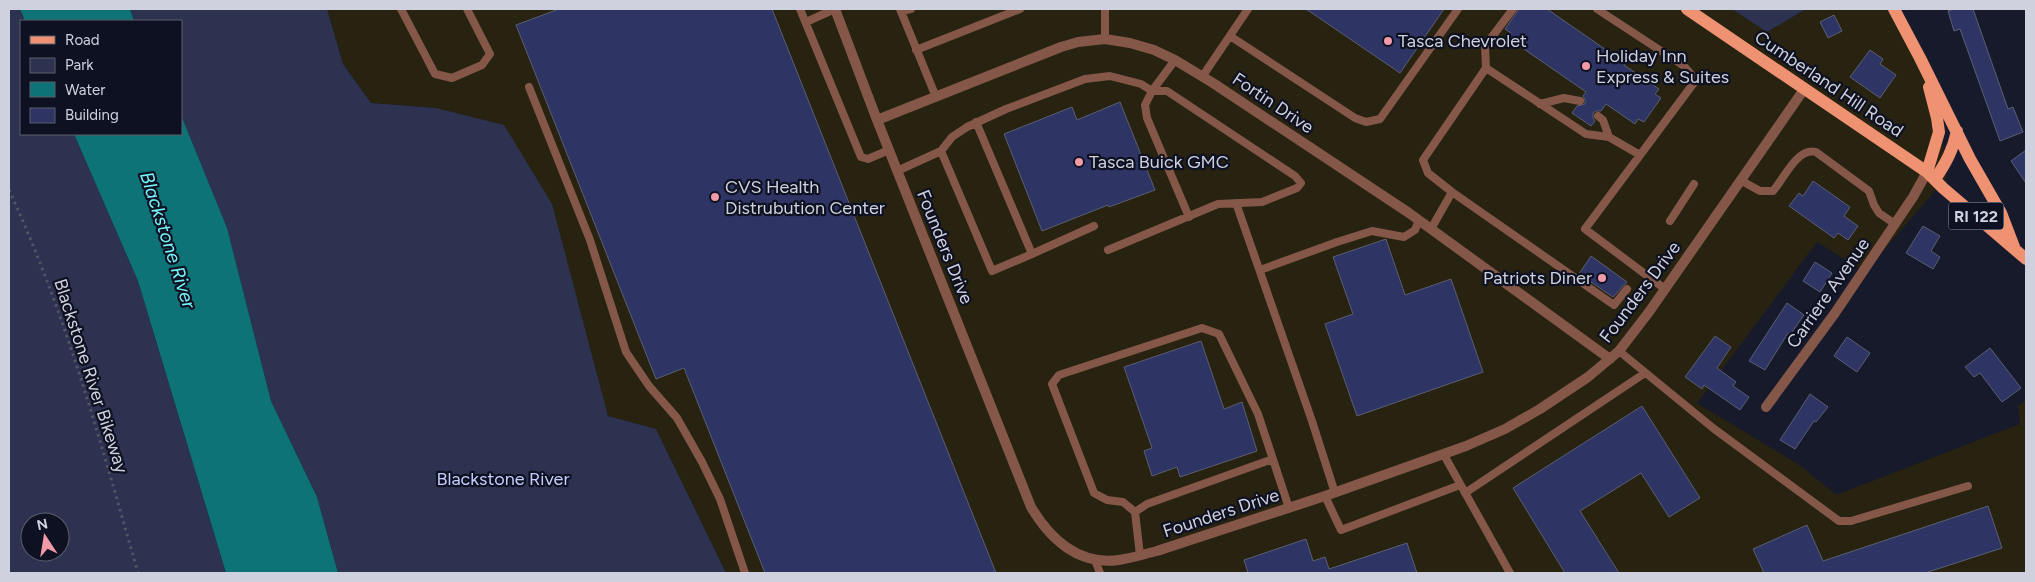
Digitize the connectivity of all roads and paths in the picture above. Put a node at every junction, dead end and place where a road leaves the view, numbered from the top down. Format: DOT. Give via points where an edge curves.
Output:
graph roads {
  1 [pos="401,9"];
  2 [pos="467,9"];
  3 [pos="800,9"];
  4 [pos="835,9"];
  5 [pos="911,9"];
  6 [pos="1020,9"];
  7 [pos="1105,9"];
  8 [pos="1248,9"];
  9 [pos="1458,9"];
  10 [pos="1513,9"];
  11 [pos="1596,9"];
  12 [pos="1687,9"];
  13 [pos="1894,9"];
  14 [pos="900,11"];
  15 [pos="806,22"];
  16 [pos="1230,36"];
  17 [pos="1105,39"];
  18 [pos="916,50"];
  19 [pos="1920,58"];
  20 [pos="1174,60"];
  21 [pos="1486,68"];
  22 [pos="1202,77"];
  23 [pos="529,87"];
  24 [pos="1804,88"];
  25 [pos="1152,91"];
  26 [pos="936,98"];
  27 [pos="1580,101"];
  28 [pos="1540,104"];
  29 [pos="1598,116"];
  30 [pos="877,120"];
  31 [pos="976,122"];
  32 [pos="1957,131"];
  33 [pos="1609,137"];
  34 [pos="889,150"];
  35 [pos="942,151"];
  36 [pos="1640,155"];
  37 [pos="897,170"];
  38 [pos="1931,176"];
  39 [pos="1740,180"];
  40 [pos="1694,184"];
  41 [pos="9,190"];
  42 [pos="1452,192"];
  43 [pos="1236,203"];
  44 [pos="1189,217"];
  45 [pos="1419,220"];
  46 [pos="1670,221"];
  47 [pos="1895,224"];
  48 [pos="1094,226"];
  49 [pos="1431,228"];
  50 [pos="2014,249"];
  51 [pos="1108,250"];
  52 [pos="1032,254"];
  53 [pos="2026,259"];
  54 [pos="1260,270"];
  55 [pos="1665,288"];
  56 [pos="1627,289"];
  57 [pos="1619,351"];
  58 [pos="1610,359"];
  59 [pos="1645,373"];
  60 [pos="1766,407"];
  61 [pos="1444,455"];
  62 [pos="1273,459"];
  63 [pos="1460,485"];
  64 [pos="1968,486"];
  65 [pos="1465,493"];
  66 [pos="1330,494"];
  67 [pos="1289,508"];
  68 [pos="1135,512"];
  69 [pos="1140,555"];
  70 [pos="1095,560"];
  71 [pos="138,573"];
  72 [pos="745,573"];
  73 [pos="1100,573"];
  74 [pos="1510,573"];
  1 -- 2 [label="lane" via="435,74 452,78 482,65 490,54"];
  3 -- 15 [label="lane"];
  4 -- 15 [label="lane"];
  4 -- 30 [label="street, Founders Drive"];
  5 -- 14 [label="lane"];
  6 -- 18 [label="lane"];
  7 -- 17 [label="lane"];
  8 -- 16 [label="lane"];
  9 -- 16 [label="lane" via="1380,118 1366,122"];
  10 -- 21 [label="lane" via="1485,46"];
  11 -- 36 [label="lane" via="1684,66 1696,80"];
  12 -- 24 [label="main road, Cumberland Hill Road / RI 122"];
  13 -- 19 [label="main road"];
  14 -- 18 [label="lane"];
  15 -- 34 [label="lane" via="861,157 868,159"];
  16 -- 22 [label="lane"];
  17 -- 20 [label="street, Fortin Drive" via="1154,50"];
  17 -- 26 [label="street, Fortin Drive" via="1061,47"];
  18 -- 26 [label="lane"];
  19 -- 32 [label="main road"];
  19 -- 38 [label="main road" via="1939,132"];
  20 -- 22 [label="street, Fortin Drive"];
  20 -- 25 [label="lane"];
  21 -- 28 [label="lane"];
  21 -- 42 [label="lane" via="1423,160 1428,173"];
  22 -- 45 [label="street, Fortin Drive"];
  23 -- 72 [label="lane" via="590,240 626,352 649,386 677,418 702,462 720,499"];
  24 -- 38 [label="main road, Cumberland Hill Road / RI 122"];
  24 -- 39 [label="street, Founders Drive"];
  25 -- 31 [label="lane" via="1141,84 1110,76 1085,78"];
  25 -- 43 [label="lane" via="1167,91 1301,183 1297,188 1262,202"];
  25 -- 44 [label="lane" via="1145,105 1147,118"];
  26 -- 30 [label="street, Fortin Drive"];
  27 -- 28 [label="lane" via="1564,98"];
  28 -- 33 [label="lane" via="1586,134"];
  29 -- 33 [label="lane" via="1603,120"];
  30 -- 34 [label="street, Founders Drive"];
  31 -- 35 [label="lane" via="952,137"];
  31 -- 52 [label="lane"];
  32 -- 38 [label="main road" via="1954,148 1946,163"];
  32 -- 50 [label="main road" via="2000,213"];
  33 -- 36 [label="lane"];
  34 -- 37 [label="street, Founders Drive"];
  35 -- 37 [label="lane"];
  35 -- 52 [label="lane" via="992,271"];
  36 -- 55 [label="lane" via="1585,229"];
  37 -- 70 [label="street, Founders Drive" via="1031,507 1054,539 1072,552"];
  38 -- 47 [label="street, Carriere Avenue"];
  38 -- 50 [label="main road, RI 122"];
  39 -- 47 [label="lane" via="1760,191 1772,191 1799,156 1816,152 1869,192 1879,212"];
  39 -- 55 [label="street, Founders Drive"];
  40 -- 46 [label="lane"];
  41 -- 71 [label="path, Blackstone River Bikeway" via="68,336"];
  42 -- 49 [label="lane"];
  42 -- 56 [label="lane" via="1614,306"];
  43 -- 44 [label="lane" via="1218,204"];
  43 -- 54 [label="lane"];
  44 -- 51 [label="lane"];
  45 -- 49 [label="street, Fortin Drive"];
  45 -- 54 [label="lane" via="1415,230 1404,237 1372,231"];
  47 -- 60 [label="street, Carriere Avenue"];
  48 -- 52 [label="lane"];
  49 -- 58 [label="street, Fortin Drive"];
  50 -- 53 [label="main road, RI 122"];
  54 -- 66 [label="lane" via="1312,421"];
  55 -- 57 [label="street, Founders Drive"];
  57 -- 58 [label="street, Founders Drive"];
  57 -- 59 [label="lane"];
  58 -- 61 [label="street, Founders Drive" via="1540,409 1505,429"];
  59 -- 64 [label="lane" via="1839,521 1851,521"];
  59 -- 65 [label="lane"];
  61 -- 63 [label="lane"];
  61 -- 66 [label="street, Founders Drive"];
  62 -- 67 [label="lane"];
  62 -- 68 [label="lane" via="1147,504"];
  62 -- 68 [label="lane" via="1258,414 1219,334 1202,328 1059,375 1052,384 1094,493 1107,500 1123,502"];
  63 -- 65 [label="lane"];
  63 -- 66 [label="lane" via="1340,530"];
  65 -- 74 [label="lane"];
  66 -- 67 [label="street, Founders Drive"];
  67 -- 69 [label="street, Founders Drive"];
  68 -- 69 [label="lane"];
  69 -- 70 [label="street, Founders Drive" via="1118,560"];
  70 -- 73 [label="lane"];
}
